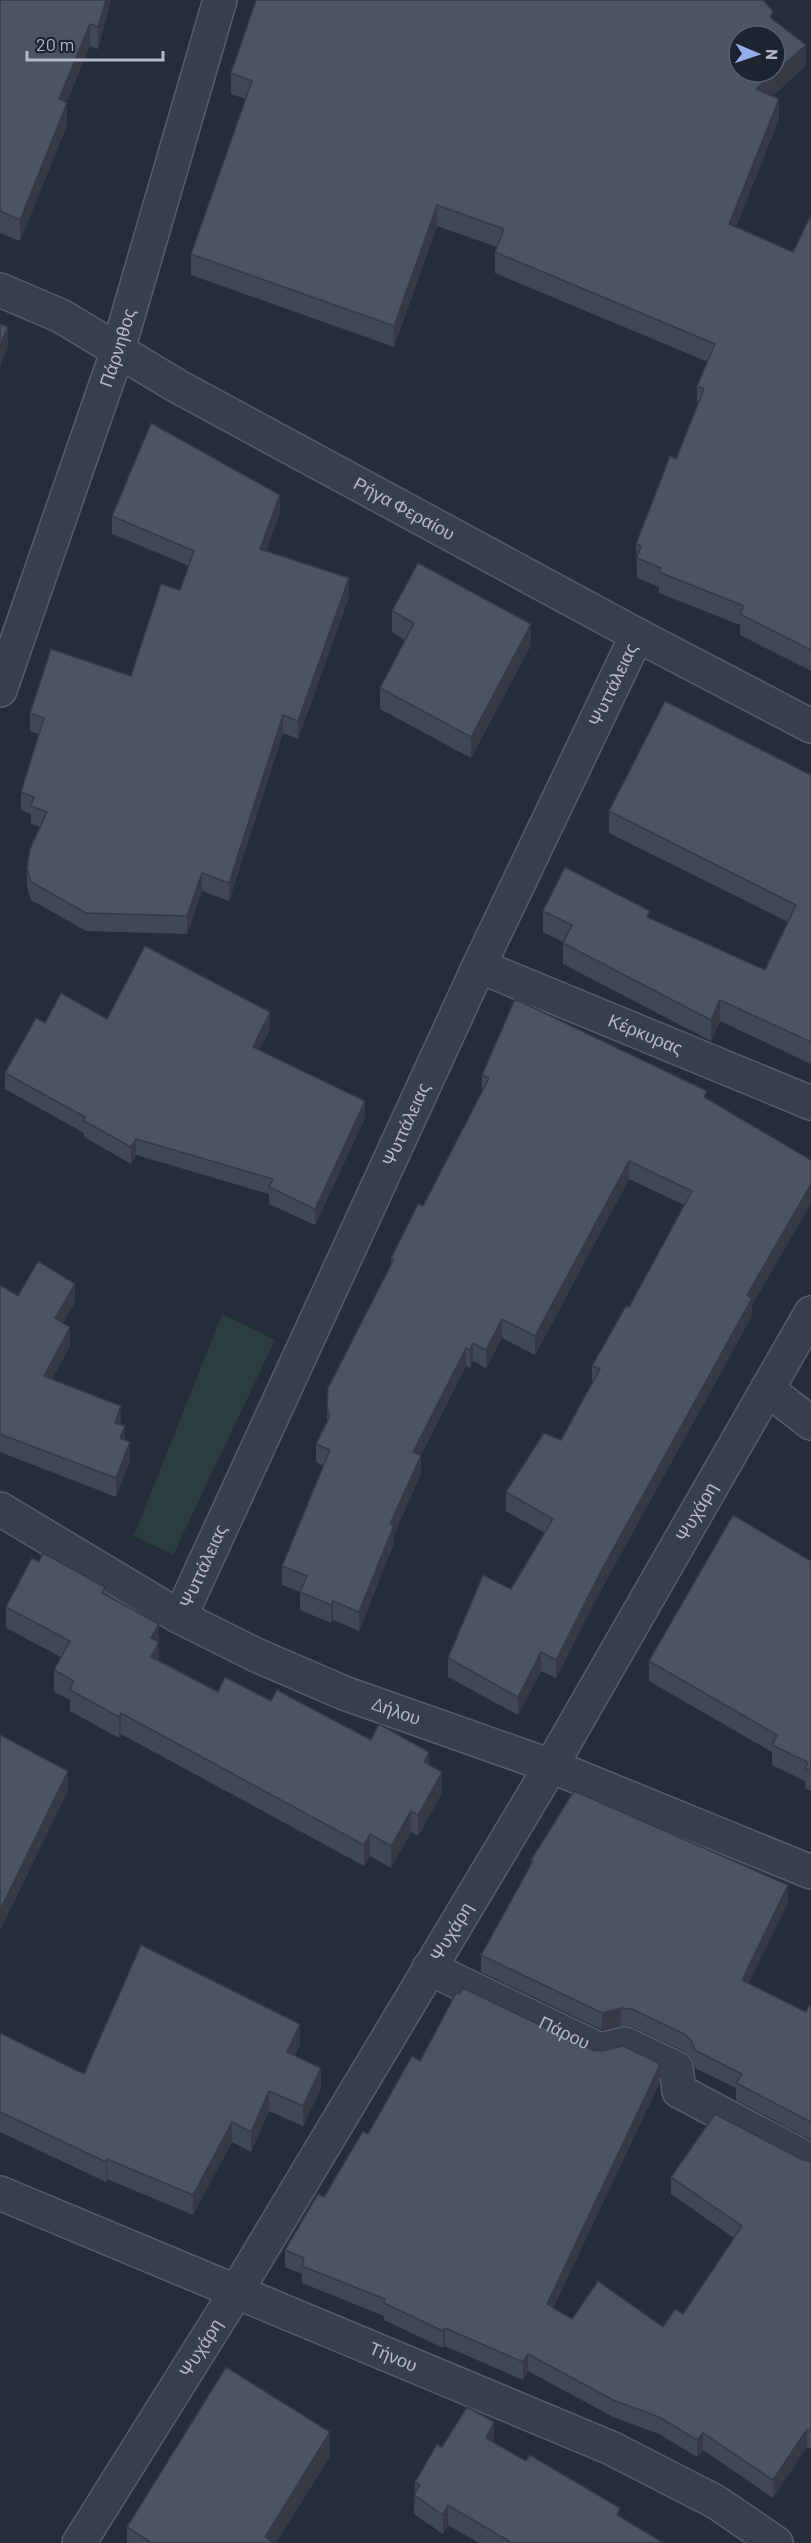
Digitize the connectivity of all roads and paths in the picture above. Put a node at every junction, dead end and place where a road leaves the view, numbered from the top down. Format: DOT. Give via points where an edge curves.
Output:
graph roads {
  1 [pos="220,0"];
  2 [pos="0,290"];
  3 [pos="118,350"];
  4 [pos="637,635"];
  5 [pos="0,690"];
  6 [pos="811,726"];
  7 [pos="479,966"];
  8 [pos="811,1103"];
  9 [pos="811,1313"];
  10 [pos="766,1389"];
  11 [pos="811,1423"];
  12 [pos="0,1509"];
  13 [pos="180,1617"];
  14 [pos="551,1766"];
  15 [pos="811,1872"];
  16 [pos="429,1968"];
  17 [pos="811,2161"];
  18 [pos="0,2193"];
  19 [pos="236,2292"];
  20 [pos="79,2543"];
  21 [pos="776,2543"];
  1 -- 3 [label="street, Πάρνηθος"];
  2 -- 3 [label="street, Ρήγα Φεραίου" via="61,316"];
  3 -- 4 [label="street, Ρήγα Φεραίου" via="177,386"];
  3 -- 5 [label="street, Πάρνηθος"];
  4 -- 6 [label="street, Ρήγα Φεραίου"];
  4 -- 7 [label="street, Ψυττάλειας"];
  7 -- 8 [label="street, Κέρκυρας"];
  7 -- 13 [label="street, Ψυττάλειας"];
  9 -- 10 [label="street, Ψυχάρη"];
  10 -- 11 [label="street"];
  10 -- 14 [label="street, Ψυχάρη"];
  12 -- 13 [label="street, Δήλου"];
  13 -- 14 [label="street, Δήλου" via="344,1693"];
  14 -- 15 [label="street, Δήλου"];
  14 -- 16 [label="street, Ψυχάρη"];
  16 -- 17 [label="street, Πάρου" via="600,2049 625,2044 676,2068 679,2091"];
  16 -- 19 [label="street, Ψυχάρη"];
  18 -- 19 [label="street, Τήνου"];
  19 -- 20 [label="street, Ψυχάρη"];
  19 -- 21 [label="street, Τήνου" via="611,2448 716,2502"];
}
